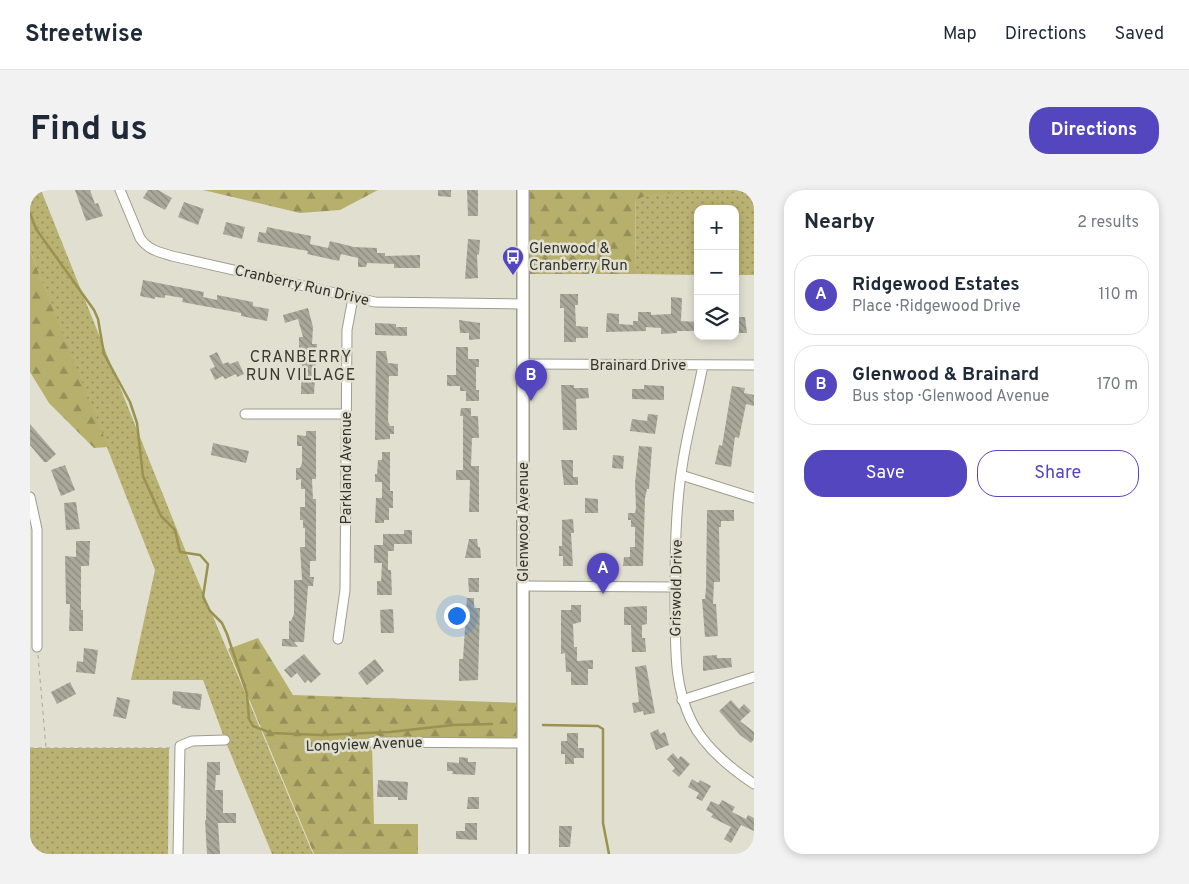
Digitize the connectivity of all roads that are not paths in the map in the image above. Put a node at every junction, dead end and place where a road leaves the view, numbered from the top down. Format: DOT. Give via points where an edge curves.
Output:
graph roads {
  1 [pos="120,190"];
  2 [pos="523,190"];
  3 [pos="353,298"];
  4 [pos="523,304"];
  5 [pos="523,364"];
  6 [pos="703,365"];
  7 [pos="754,366"];
  8 [pos="245,414"];
  9 [pos="346,414"];
  10 [pos="681,475"];
  11 [pos="30,497"];
  12 [pos="754,498"];
  13 [pos="523,586"];
  14 [pos="674,587"];
  15 [pos="338,639"];
  16 [pos="37,647"];
  17 [pos="754,678"];
  18 [pos="682,700"];
  19 [pos="225,740"];
  20 [pos="372,742"];
  21 [pos="523,743"];
  22 [pos="754,784"];
  23 [pos="178,854"];
  24 [pos="522,854"];
  1 -- 3 [label="street, Cranberry Run Drive" via="140,238 156,251"];
  2 -- 4 [label="street, Glenwood Avenue"];
  3 -- 4 [label="street, Cranberry Run Drive" via="375,302"];
  3 -- 9 [label="street, Parkland Avenue" via="347,330"];
  4 -- 5 [label="street, Glenwood Avenue"];
  5 -- 6 [label="street, Brainard Drive"];
  5 -- 13 [label="street, Glenwood Avenue"];
  6 -- 7 [label="street, Brainard Drive"];
  6 -- 10 [label="street, Griswold Drive"];
  8 -- 9 [label="street"];
  9 -- 15 [label="street, Parkland Avenue" via="345,590"];
  10 -- 12 [label="street"];
  10 -- 14 [label="street, Griswold Drive"];
  11 -- 16 [label="street" via="37,529"];
  13 -- 14 [label="street"];
  13 -- 21 [label="street, Glenwood Avenue"];
  14 -- 18 [label="street, Griswold Drive" via="676,675"];
  17 -- 18 [label="street"];
  18 -- 22 [label="street, Griswold Drive" via="708,746"];
  19 -- 23 [label="street" via="186,742 180,748"];
  20 -- 21 [label="street, Longview Avenue"];
  21 -- 24 [label="street, Glenwood Avenue"];
}
